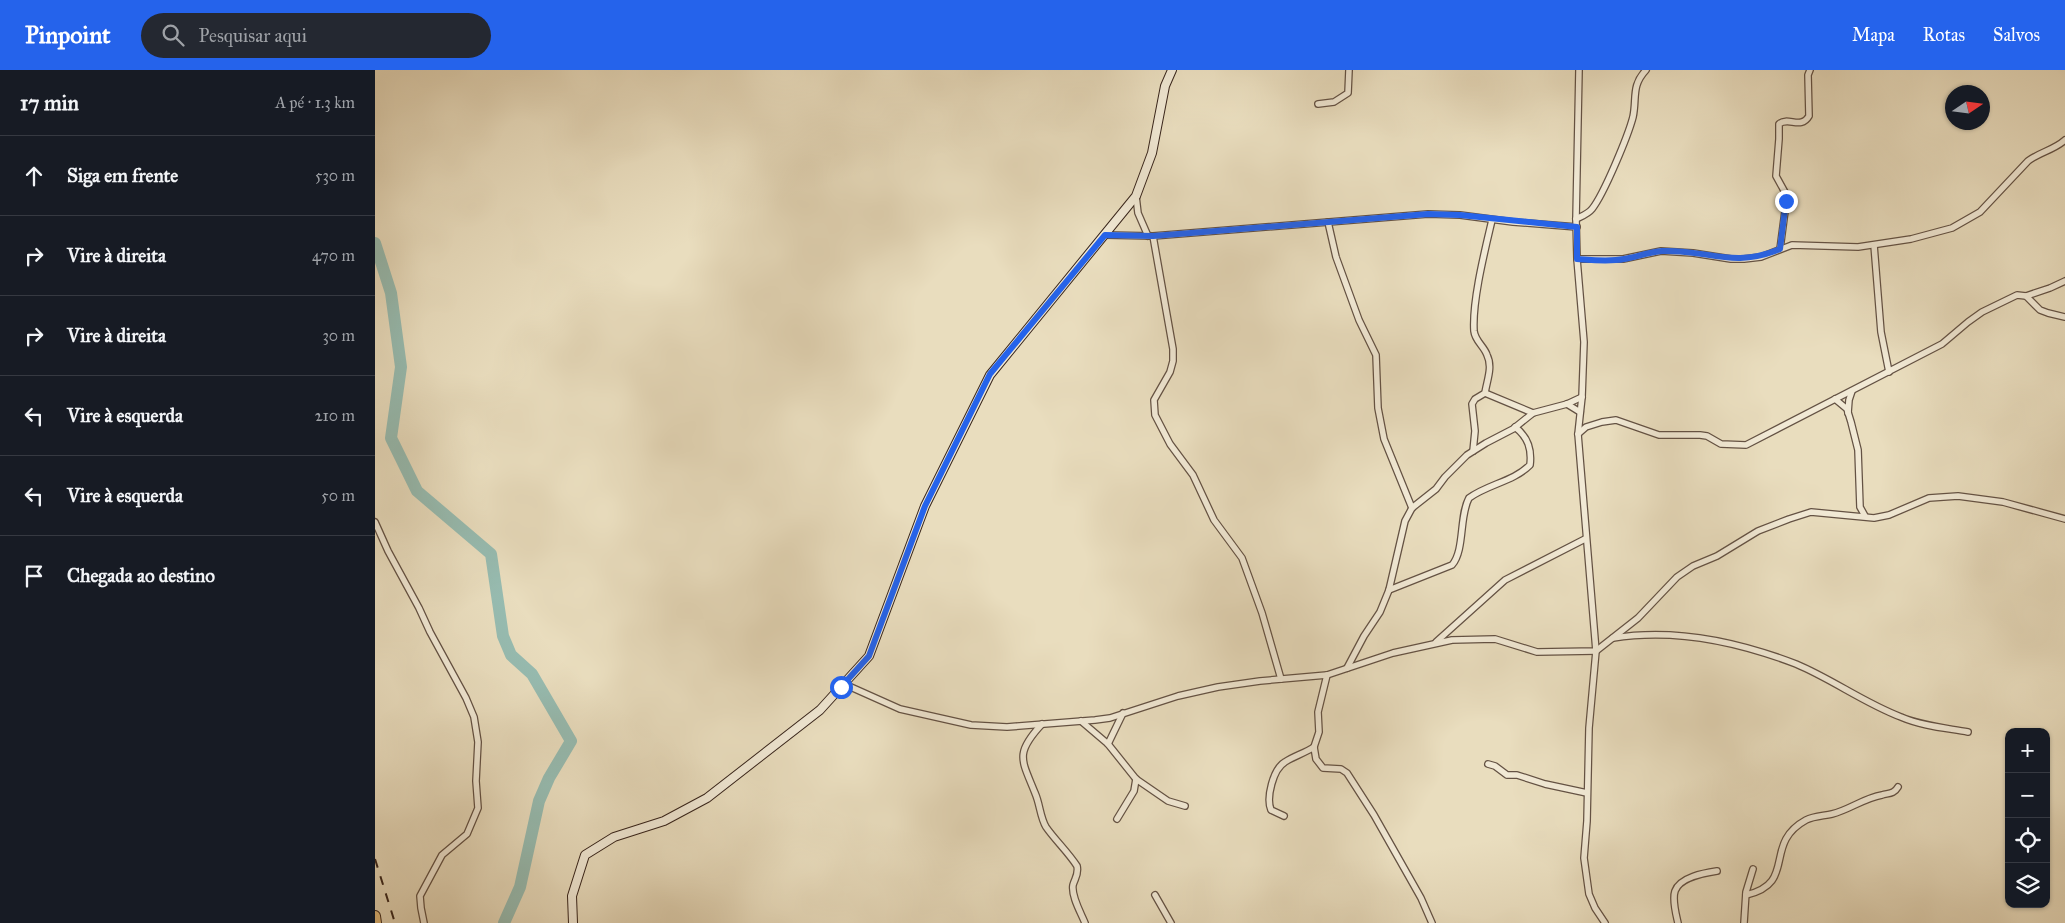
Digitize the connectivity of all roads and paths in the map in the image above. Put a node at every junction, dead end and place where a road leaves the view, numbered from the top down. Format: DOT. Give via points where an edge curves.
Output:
graph roads {
  1 [pos="1172,70"];
  2 [pos="1349,70"];
  3 [pos="1579,70"];
  4 [pos="1646,70"];
  5 [pos="1810,70"];
  6 [pos="1318,104"];
  7 [pos="2065,140"];
  8 [pos="1136,196"];
  9 [pos="1492,220"];
  10 [pos="1576,220"];
  11 [pos="1328,222"];
  12 [pos="1577,227"];
  13 [pos="1105,235"];
  14 [pos="1150,236"];
  15 [pos="1875,245"];
  16 [pos="1780,249"];
  17 [pos="1577,259"];
  18 [pos="2065,281"];
  19 [pos="2026,296"];
  20 [pos="2065,317"];
  21 [pos="1889,372"];
  22 [pos="1853,391"];
  23 [pos="1485,393"];
  24 [pos="1582,397"];
  25 [pos="1835,399"];
  26 [pos="1567,404"];
  27 [pos="1533,412"];
  28 [pos="1581,412"];
  29 [pos="1848,413"];
  30 [pos="1515,427"];
  31 [pos="1578,434"];
  32 [pos="1473,451"];
  33 [pos="1412,508"];
  34 [pos="1861,508"];
  35 [pos="1855,516"];
  36 [pos="1865,516"];
  37 [pos="2065,519"];
  38 [pos="375,522"];
  39 [pos="1585,539"];
  40 [pos="1389,590"];
  41 [pos="1612,639"];
  42 [pos="1435,644"];
  43 [pos="1596,651"];
  44 [pos="1347,668"];
  45 [pos="1327,675"];
  46 [pos="1281,679"];
  47 [pos="843,684"];
  48 [pos="1123,713"];
  49 [pos="1081,721"];
  50 [pos="1042,724"];
  51 [pos="1968,732"];
  52 [pos="1107,744"];
  53 [pos="1314,746"];
  54 [pos="1489,764"];
  55 [pos="1136,779"];
  56 [pos="1898,787"];
  57 [pos="1587,793"];
  58 [pos="1185,806"];
  59 [pos="1284,816"];
  60 [pos="1117,819"];
  61 [pos="1753,869"];
  62 [pos="1717,871"];
  63 [pos="1155,895"];
  64 [pos="1745,895"];
  65 [pos="375,916"];
  66 [pos="376,923"];
  67 [pos="425,923"];
  68 [pos="573,923"];
  69 [pos="1085,923"];
  70 [pos="1171,923"];
  71 [pos="1432,923"];
  72 [pos="1605,923"];
  73 [pos="1678,923"];
  74 [pos="1744,923"];
  1 -- 8 [label="street" via="1165,86 1153,153"];
  2 -- 6 [label="street" via="1348,93 1334,102"];
  3 -- 10 [label="street"];
  4 -- 10 [label="street" via="1636,83 1633,117 1608,178 1593,208"];
  5 -- 16 [label="street" via="1809,116 1800,123 1785,121 1779,124 1776,176 1787,196"];
  7 -- 15 [label="street" via="2035,156 1990,204 1966,221 1937,232"];
  8 -- 13 [label="street"];
  8 -- 14 [label="street" via="1139,213"];
  9 -- 11 [label="street" via="1428,214"];
  9 -- 12 [label="street"];
  9 -- 23 [label="street" via="1479,282 1474,329 1476,340 1488,355 1490,365"];
  10 -- 12 [label="street"];
  11 -- 14 [label="street"];
  11 -- 33 [label="street" via="1336,257 1359,320 1376,355 1376,389 1382,430"];
  12 -- 17 [label="street"];
  13 -- 14 [label="street"];
  13 -- 47 [label="street" via="990,374 925,506 869,656"];
  14 -- 46 [label="street" via="1173,355 1170,372 1154,400 1155,415 1170,444 1193,475 1214,520 1242,558"];
  15 -- 16 [label="street" via="1837,248 1802,244"];
  15 -- 21 [label="street" via="1881,332"];
  16 -- 17 [label="street" via="1761,257 1744,259 1661,251 1623,259"];
  17 -- 24 [label="street" via="1584,342"];
  18 -- 19 [label="street"];
  19 -- 20 [label="street" via="2040,310"];
  19 -- 21 [label="street" via="2017,295 1993,305 1942,344"];
  21 -- 22 [label="street"];
  22 -- 25 [label="street"];
  22 -- 29 [label="street"];
  23 -- 27 [label="street"];
  23 -- 32 [label="street" via="1472,404"];
  24 -- 26 [label="street"];
  24 -- 28 [label="street"];
  25 -- 29 [label="street"];
  25 -- 31 [label="street" via="1746,445 1721,444 1700,435 1659,435 1616,420 1586,427"];
  26 -- 27 [label="street"];
  26 -- 28 [label="street"];
  27 -- 30 [label="street"];
  28 -- 31 [label="street"];
  29 -- 34 [label="street" via="1858,450"];
  30 -- 32 [label="street"];
  30 -- 40 [label="street" via="1531,449 1530,465 1505,482 1469,498 1456,560 1452,565"];
  31 -- 39 [label="street"];
  32 -- 33 [label="street" via="1436,489"];
  33 -- 40 [label="street" via="1405,521"];
  34 -- 35 [label="street"];
  34 -- 36 [label="street"];
  35 -- 36 [label="street"];
  35 -- 41 [label="street" via="1811,512 1758,531 1677,577 1638,618"];
  36 -- 37 [label="street" via="1889,515 1929,498 1959,496 2003,502"];
  38 -- 67 [label="street" via="466,698 474,717 478,742 478,808 467,834 442,855 420,896"];
  39 -- 42 [label="street" via="1505,580"];
  39 -- 43 [label="street"];
  40 -- 44 [label="street" via="1380,612"];
  41 -- 43 [label="street"];
  41 -- 51 [label="street" via="1656,634 1741,647 1796,664 1901,718"];
  42 -- 43 [label="street" via="1495,639 1537,652"];
  42 -- 44 [label="street"];
  43 -- 57 [label="street"];
  44 -- 45 [label="street"];
  45 -- 46 [label="street"];
  45 -- 53 [label="street" via="1319,703 1319,727"];
  46 -- 48 [label="street" via="1218,687"];
  47 -- 50 [label="street" via="900,709 971,725 1007,727"];
  47 -- 68 [label="street" via="820,710 707,798 663,821 614,838 585,855 572,896"];
  48 -- 49 [label="street"];
  48 -- 52 [label="street"];
  49 -- 50 [label="street"];
  49 -- 52 [label="street"];
  50 -- 69 [label="street" via="1024,748 1023,767 1046,826 1077,866 1074,893"];
  52 -- 55 [label="street"];
  53 -- 59 [label="street" via="1283,763 1277,772 1269,805 1271,810"];
  53 -- 71 [label="street" via="1316,759 1323,768 1341,769 1347,773 1374,815"];
  54 -- 57 [label="street" via="1507,775"];
  55 -- 58 [label="street" via="1168,801"];
  55 -- 60 [label="street" via="1134,791"];
  56 -- 64 [label="street" via="1894,792 1806,820 1783,840 1772,882"];
  57 -- 72 [label="street" via="1584,858 1587,882 1595,908"];
  61 -- 64 [label="street"];
  62 -- 73 [label="street" via="1686,879 1678,886 1674,892"];
  63 -- 70 [label="street"];
  64 -- 74 [label="street"];
  65 -- 66 [label="highway"];
}
